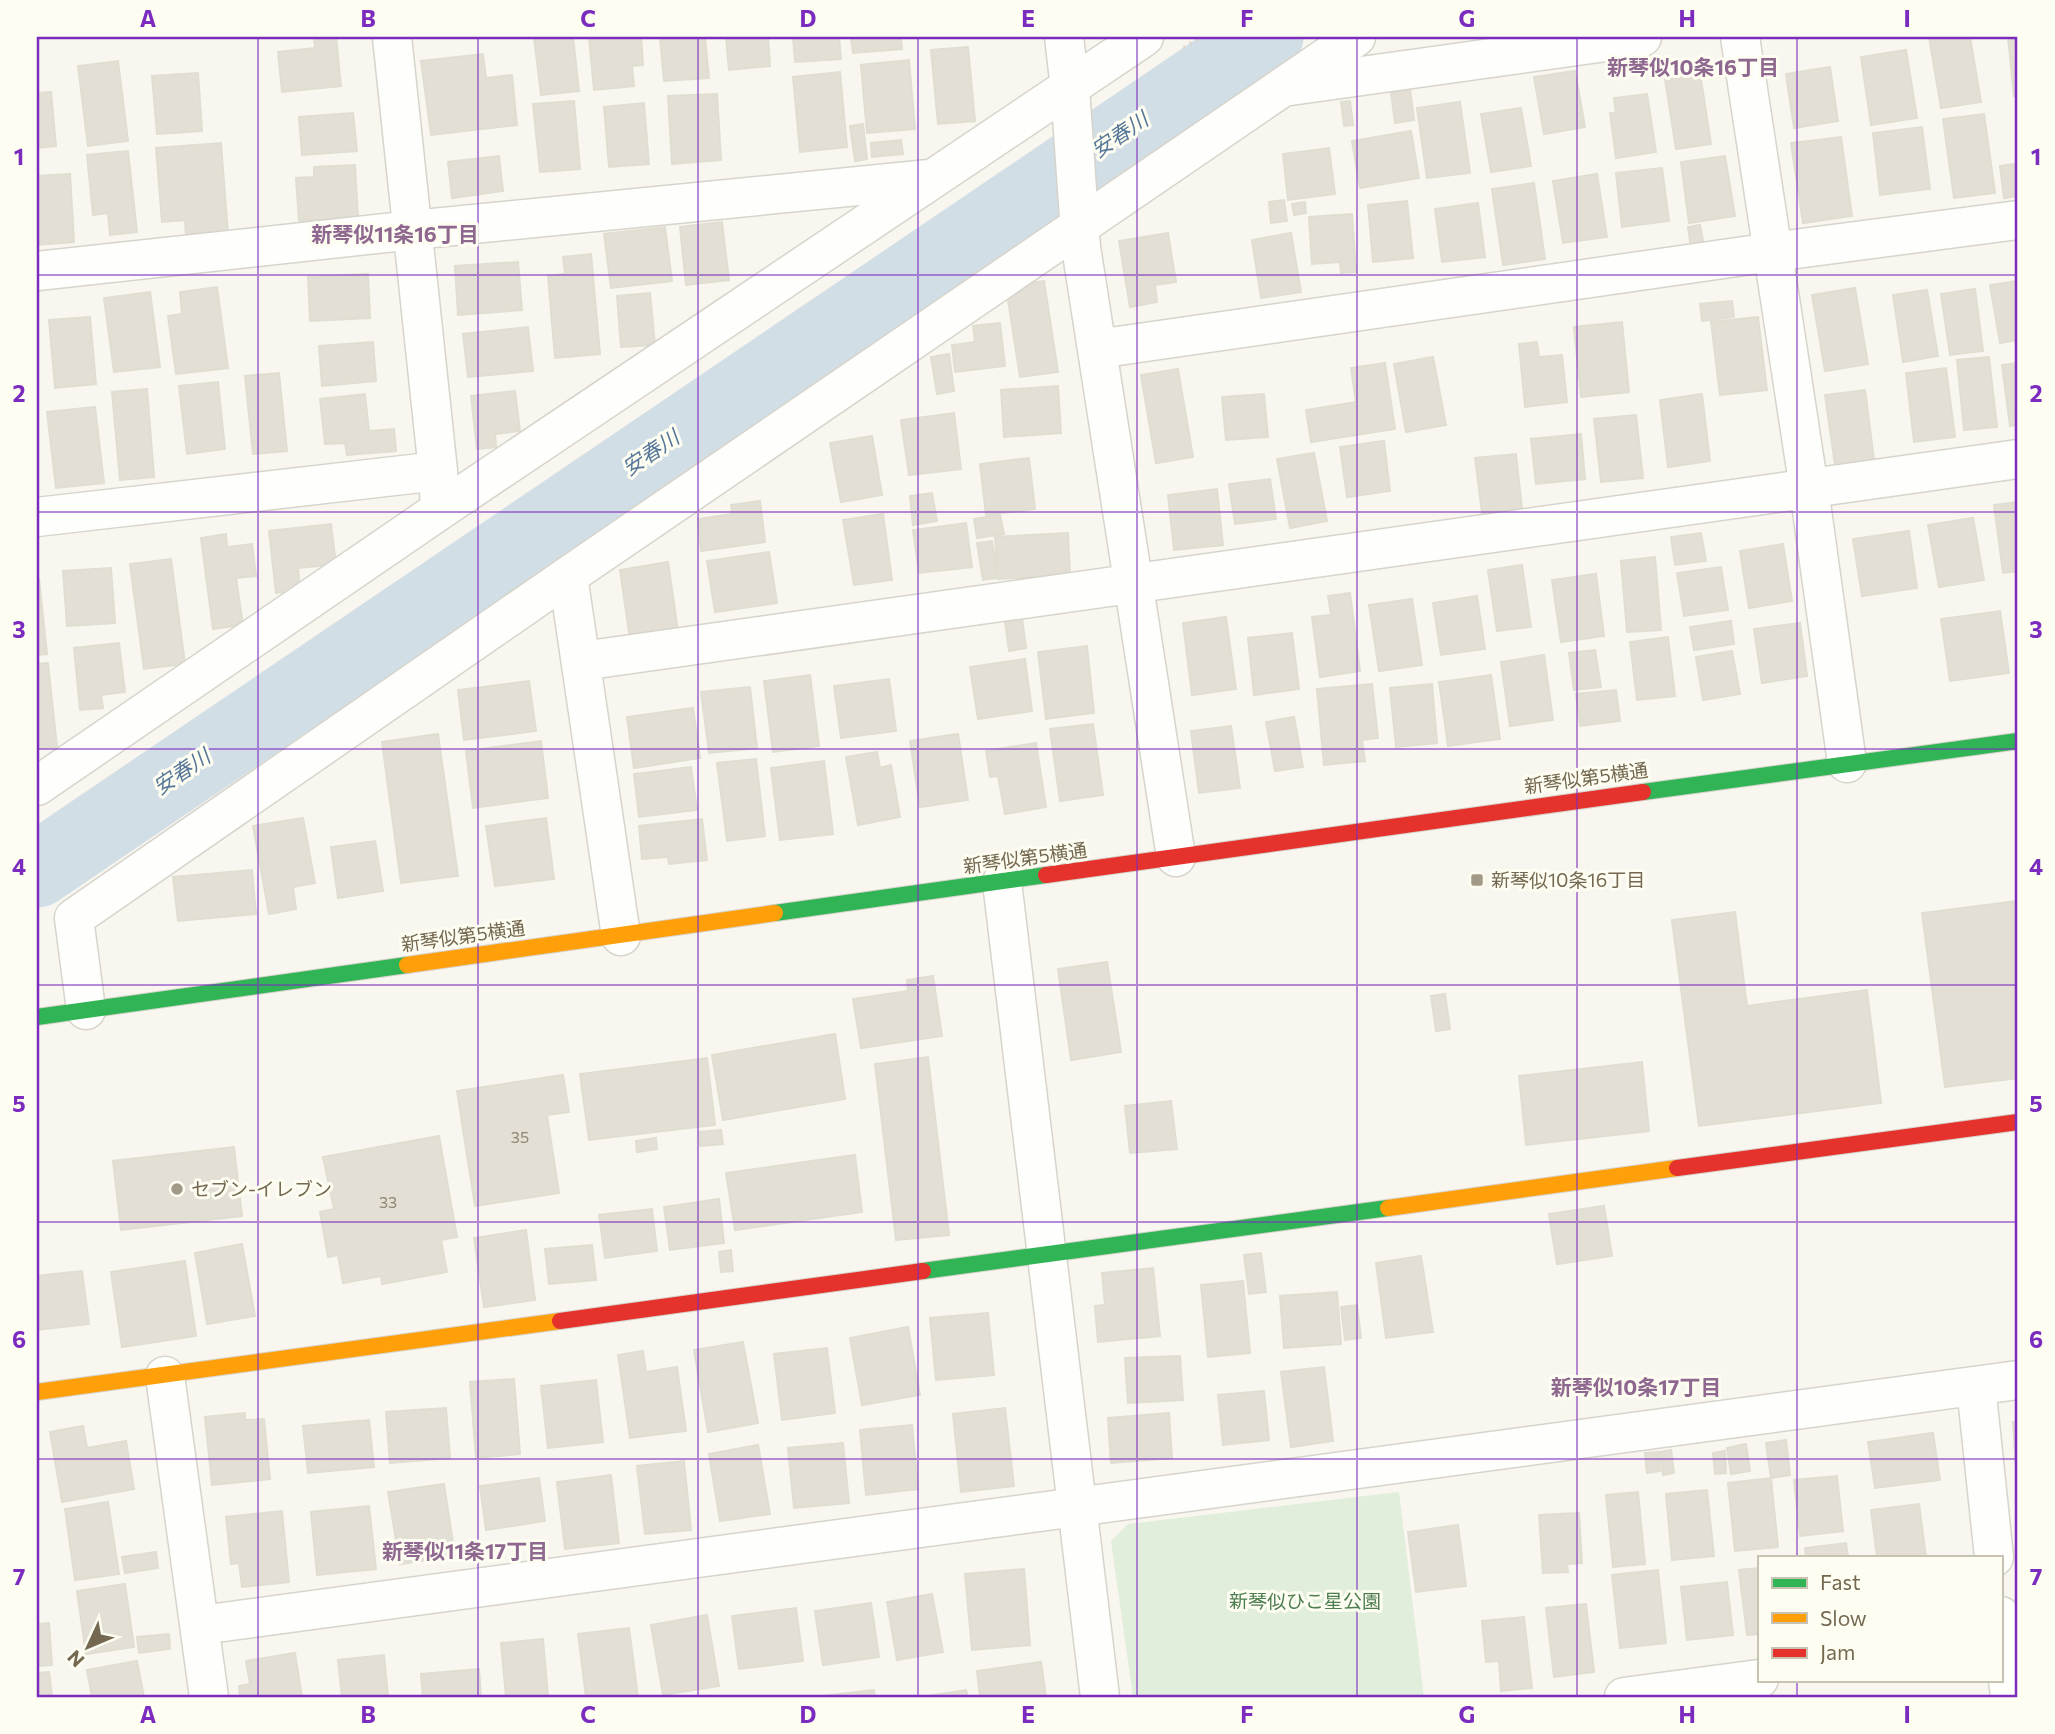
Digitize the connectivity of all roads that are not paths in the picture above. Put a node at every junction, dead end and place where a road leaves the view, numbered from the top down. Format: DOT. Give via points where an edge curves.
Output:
graph roads {
  1 [pos="392,37"];
  2 [pos="1064,37"];
  3 [pos="1144,37"];
  4 [pos="1356,37"];
  5 [pos="1642,37"];
  6 [pos="1740,37"];
  7 [pos="1070,88"];
  8 [pos="1281,88"];
  9 [pos="934,179"];
  10 [pos="1079,213"];
  11 [pos="2018,220"];
  12 [pos="413,230"];
  13 [pos="1772,252"];
  14 [pos="37,271"];
  15 [pos="1097,349"];
  16 [pos="2018,459"];
  17 [pos="439,471"];
  18 [pos="1809,489"];
  19 [pos="440,510"];
  20 [pos="37,517"];
  21 [pos="568,576"];
  22 [pos="1133,582"];
  23 [pos="582,661"];
  24 [pos="2018,741"];
  25 [pos="1847,763"];
  26 [pos="37,786"];
  27 [pos="1176,857"];
  28 [pos="1002,882"];
  29 [pos="621,936"];
  30 [pos="86,1010"];
  31 [pos="37,1017"];
  32 [pos="2018,1122"];
  33 [pos="1047,1254"];
  34 [pos="165,1376"];
  35 [pos="2018,1380"];
  36 [pos="1976,1386"];
  37 [pos="37,1392"];
  38 [pos="1077,1508"];
  39 [pos="1994,1556"];
  40 [pos="201,1625"];
  41 [pos="2002,1636"];
  42 [pos="1758,1679"];
  43 [pos="209,1697"];
  44 [pos="1100,1697"];
  45 [pos="1624,1697"];
  46 [pos="2010,1697"];
  1 -- 12 [label="street"];
  2 -- 7 [label="street"];
  3 -- 7 [label="street"];
  4 -- 8 [label="street"];
  5 -- 8 [label="street"];
  6 -- 13 [label="street"];
  7 -- 9 [label="street"];
  7 -- 10 [label="street"];
  8 -- 10 [label="street"];
  9 -- 12 [label="street"];
  9 -- 19 [label="street"];
  10 -- 15 [label="street"];
  10 -- 21 [label="street"];
  11 -- 13 [label="street"];
  12 -- 14 [label="street"];
  12 -- 17 [label="street"];
  13 -- 15 [label="street"];
  13 -- 18 [label="street"];
  15 -- 22 [label="street"];
  16 -- 18 [label="street"];
  17 -- 19 [label="street"];
  17 -- 20 [label="street"];
  18 -- 22 [label="street"];
  18 -- 25 [label="street"];
  19 -- 26 [label="street"];
  21 -- 23 [label="street"];
  21 -- 30 [label="street" via="74,918"];
  22 -- 23 [label="street"];
  22 -- 27 [label="street"];
  23 -- 29 [label="street"];
  24 -- 25 [label="street, 新琴似第5横通"];
  25 -- 27 [label="street, 新琴似第5横通"];
  27 -- 28 [label="street, 新琴似第5横通"];
  28 -- 29 [label="street, 新琴似第5横通"];
  28 -- 33 [label="street"];
  29 -- 30 [label="street, 新琴似第5横通"];
  30 -- 31 [label="street, 新琴似第5横通"];
  32 -- 33 [label="street"];
  33 -- 34 [label="street"];
  33 -- 38 [label="street"];
  34 -- 37 [label="street"];
  34 -- 40 [label="street"];
  35 -- 36 [label="street"];
  36 -- 38 [label="street"];
  36 -- 39 [label="street"];
  38 -- 40 [label="street"];
  38 -- 44 [label="street"];
  40 -- 43 [label="street"];
  41 -- 46 [label="street"];
  42 -- 45 [label="street"];
}
